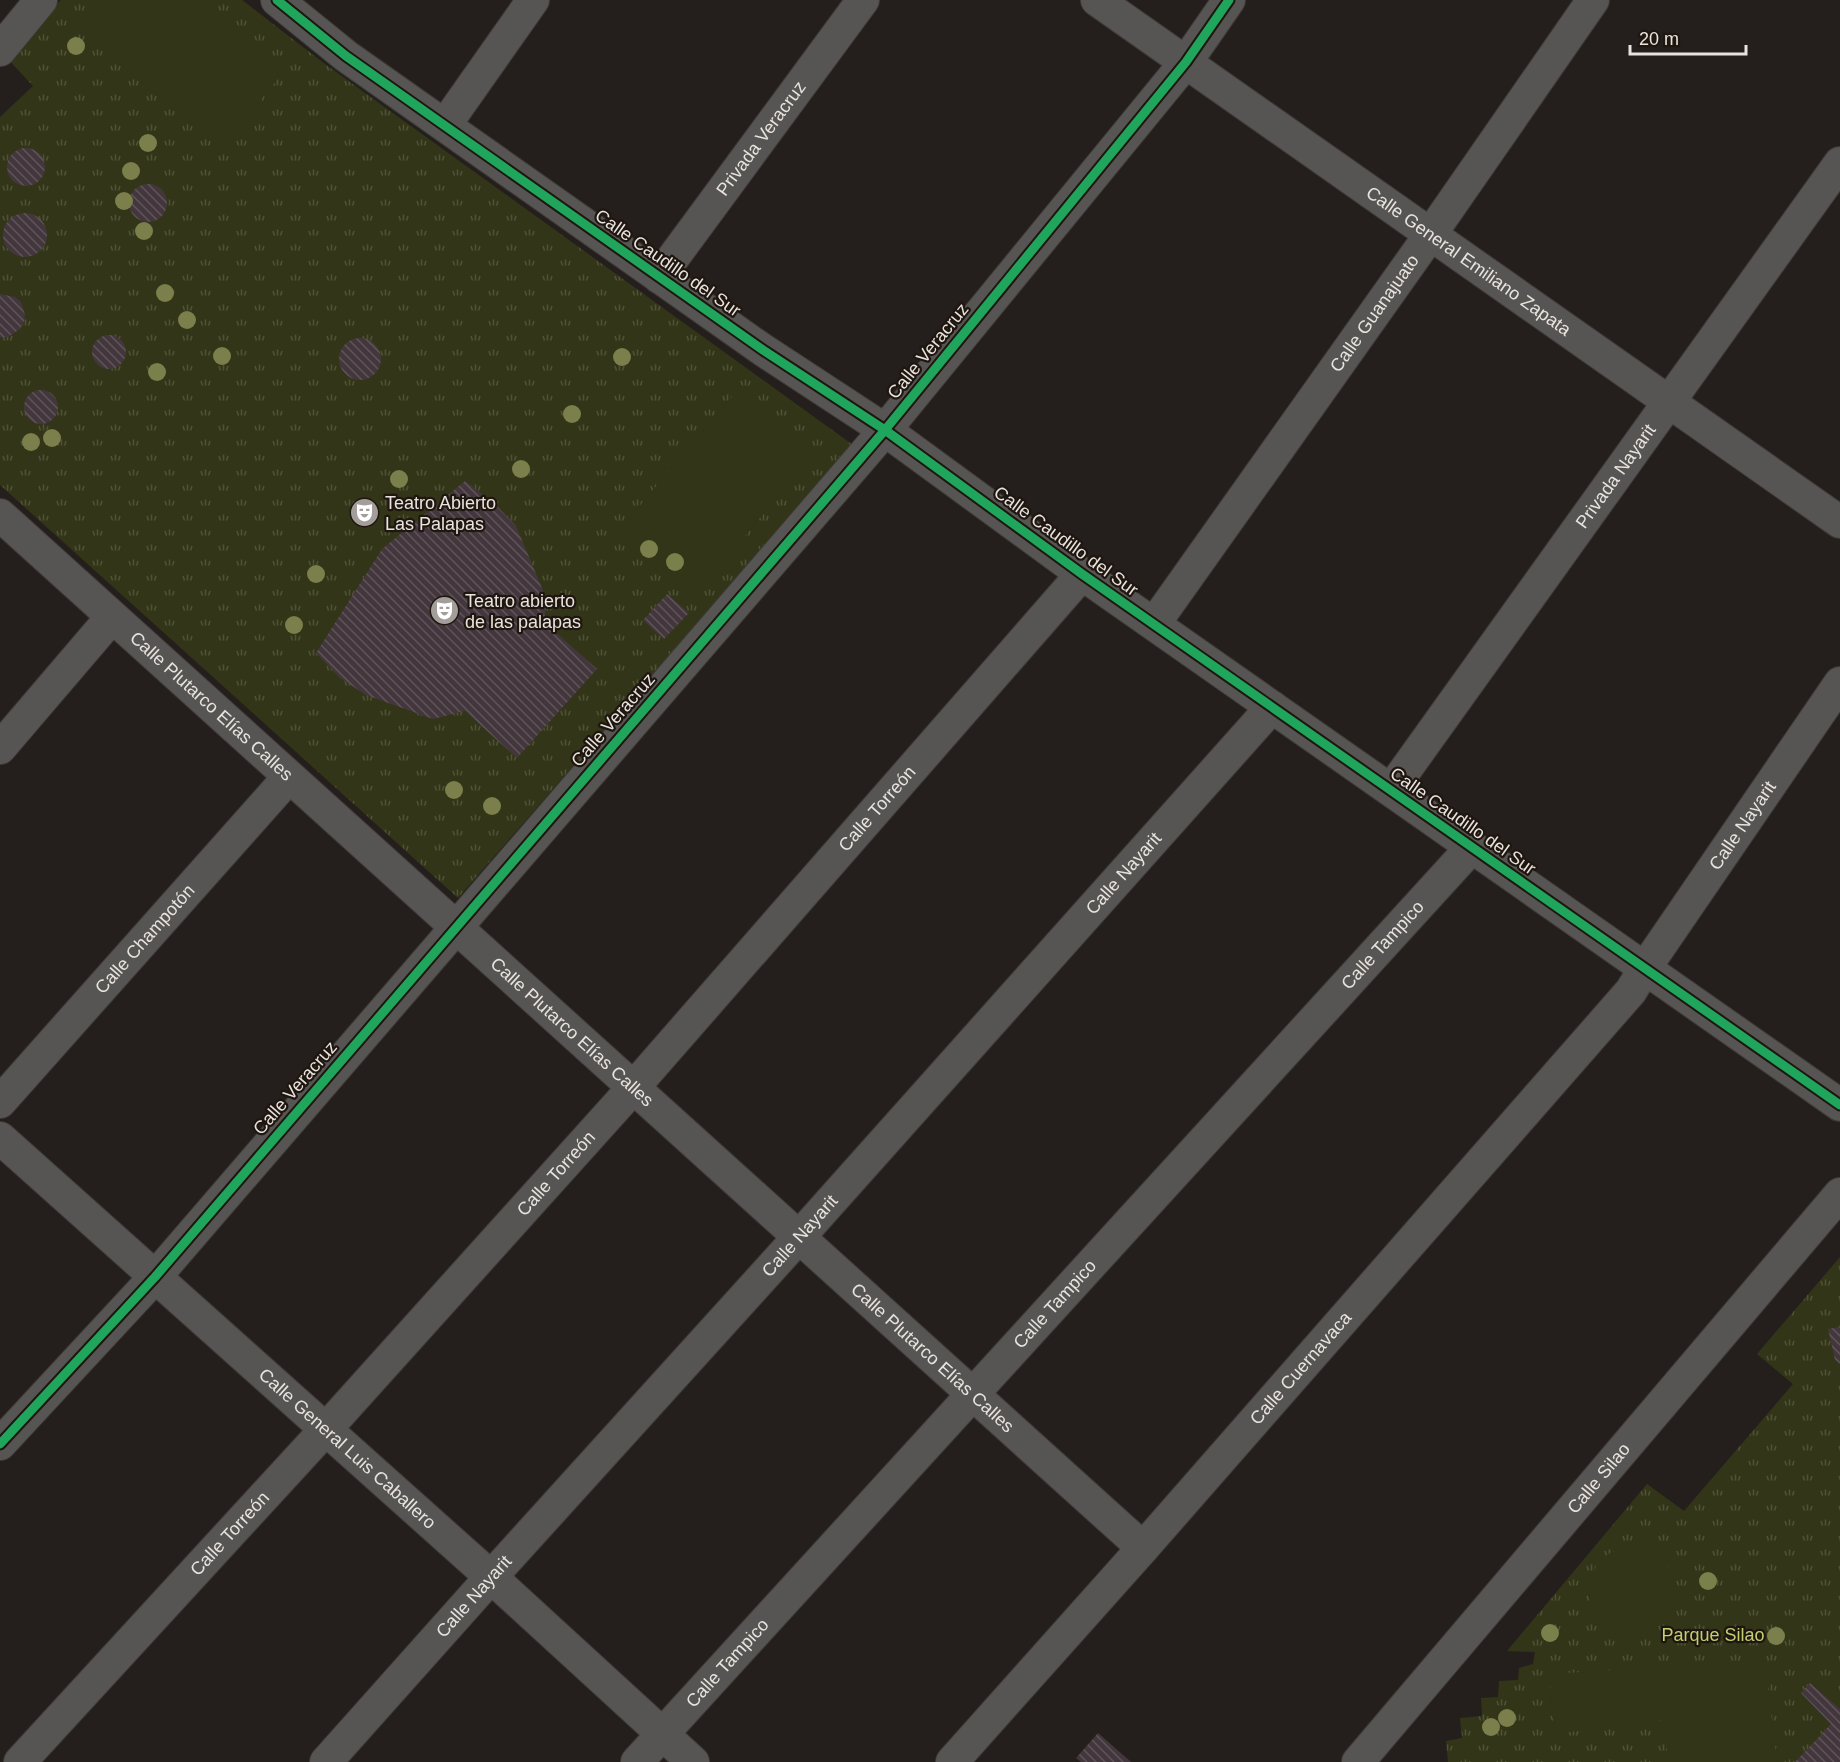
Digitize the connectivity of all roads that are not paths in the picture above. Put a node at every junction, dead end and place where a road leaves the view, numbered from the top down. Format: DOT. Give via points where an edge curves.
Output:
graph roads {
  1 [pos="41,0"];
  2 [pos="277,0"];
  3 [pos="533,0"];
  4 [pos="863,0"];
  5 [pos="1097,0"];
  6 [pos="1229,0"];
  7 [pos="1593,0"];
  8 [pos="0,50"];
  9 [pos="1186,62"];
  10 [pos="445,125"];
  11 [pos="1840,163"];
  12 [pos="1430,235"];
  13 [pos="659,277"];
  14 [pos="1670,402"];
  15 [pos="885,430"];
  16 [pos="0,516"];
  17 [pos="1840,522"];
  18 [pos="1082,574"];
  19 [pos="112,617"];
  20 [pos="1154,624"];
  21 [pos="1840,684"];
  22 [pos="1272,707"];
  23 [pos="0,748"];
  24 [pos="290,777"];
  25 [pos="1391,790"];
  26 [pos="1472,847"];
  27 [pos="456,927"];
  28 [pos="1645,968"];
  29 [pos="633,1088"];
  30 [pos="0,1102"];
  31 [pos="1840,1105"];
  32 [pos="0,1138"];
  33 [pos="1840,1194"];
  34 [pos="799,1237"];
  35 [pos="155,1276"];
  36 [pos="972,1395"];
  37 [pos="326,1429"];
  38 [pos="0,1444"];
  39 [pos="1143,1548"];
  40 [pos="491,1577"];
  41 [pos="662,1734"];
  42 [pos="20,1762"];
  43 [pos="326,1762"];
  44 [pos="637,1762"];
  45 [pos="693,1762"];
  46 [pos="952,1762"];
  47 [pos="1358,1762"];
  1 -- 8 [label="street"];
  2 -- 10 [label="street, Calle Caudillo del Sur" via="346,56"];
  3 -- 10 [label="street"];
  4 -- 13 [label="street, Privada Veracruz"];
  5 -- 9 [label="street, Calle General Emiliano Zapata"];
  6 -- 9 [label="street, Calle Veracruz"];
  7 -- 12 [label="street, Calle Guanajuato"];
  9 -- 12 [label="street, Calle General Emiliano Zapata"];
  9 -- 15 [label="street, Calle Veracruz"];
  10 -- 13 [label="street, Calle Caudillo del Sur"];
  11 -- 14 [label="street, Privada Nayarit"];
  12 -- 14 [label="street, Calle General Emiliano Zapata"];
  12 -- 20 [label="street, Calle Guanajuato"];
  13 -- 15 [label="street, Calle Caudillo del Sur"];
  14 -- 17 [label="street, Calle General Emiliano Zapata"];
  14 -- 25 [label="street, Privada Nayarit"];
  15 -- 18 [label="street, Calle Caudillo del Sur"];
  15 -- 27 [label="street, Calle Veracruz"];
  16 -- 19 [label="street, Calle Plutarco Elías Calles"];
  18 -- 20 [label="street, Calle Caudillo del Sur"];
  18 -- 29 [label="street, Calle Torreón"];
  19 -- 23 [label="street"];
  19 -- 24 [label="street, Calle Plutarco Elías Calles"];
  20 -- 22 [label="street, Calle Caudillo del Sur"];
  21 -- 28 [label="street, Calle Nayarit"];
  22 -- 25 [label="street, Calle Caudillo del Sur"];
  22 -- 34 [label="street, Calle Nayarit"];
  24 -- 27 [label="street, Calle Plutarco Elías Calles"];
  24 -- 30 [label="street, Calle Champotón"];
  25 -- 26 [label="street, Calle Caudillo del Sur"];
  26 -- 28 [label="street, Calle Caudillo del Sur"];
  26 -- 36 [label="street, Calle Tampico"];
  27 -- 29 [label="street, Calle Plutarco Elías Calles"];
  27 -- 35 [label="street, Calle Veracruz"];
  28 -- 31 [label="street, Calle Caudillo del Sur"];
  28 -- 39 [label="street, Calle Cuernavaca" via="1631,991"];
  29 -- 34 [label="street, Calle Plutarco Elías Calles"];
  29 -- 37 [label="street, Calle Torreón"];
  32 -- 35 [label="street, Calle General Luis Caballero"];
  33 -- 47 [label="street, Calle Silao"];
  34 -- 36 [label="street, Calle Plutarco Elías Calles"];
  34 -- 40 [label="street, Calle Nayarit"];
  35 -- 37 [label="street, Calle General Luis Caballero"];
  35 -- 38 [label="street, Calle Veracruz"];
  36 -- 39 [label="street, Calle Plutarco Elías Calles"];
  36 -- 41 [label="street, Calle Tampico"];
  37 -- 40 [label="street, Calle General Luis Caballero"];
  37 -- 42 [label="street, Calle Torreón"];
  39 -- 46 [label="street, Calle Cuernavaca"];
  40 -- 41 [label="street, Calle General Luis Caballero"];
  40 -- 43 [label="street, Calle Nayarit"];
  41 -- 44 [label="street, Calle Tampico"];
  41 -- 45 [label="street, Calle General Luis Caballero"];
}
